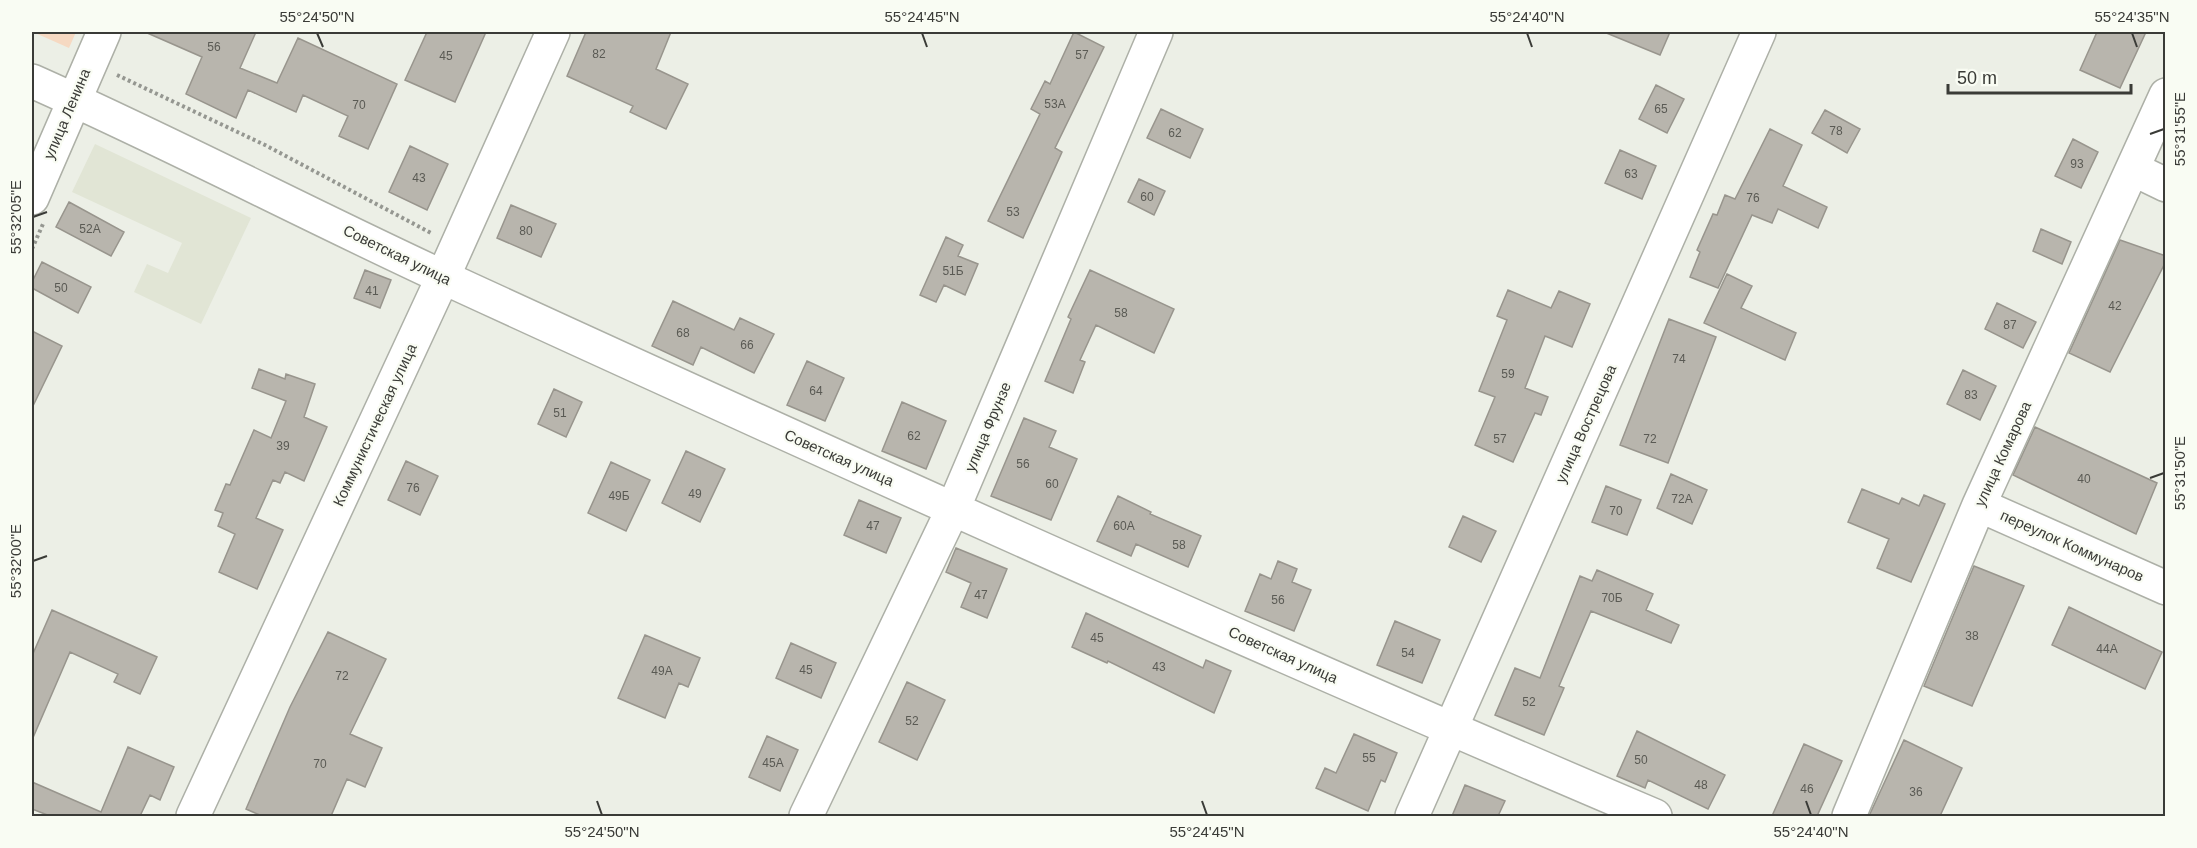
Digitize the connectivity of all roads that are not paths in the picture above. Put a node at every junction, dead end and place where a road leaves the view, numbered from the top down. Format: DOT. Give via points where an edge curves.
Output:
graph roads {
  1 [pos="104,32"];
  2 [pos="553,32"];
  3 [pos="1156,32"];
  4 [pos="1759,32"];
  5 [pos="32,81"];
  6 [pos="2166,96"];
  7 [pos="73,99"];
  8 [pos="2133,169"];
  9 [pos="2166,185"];
  10 [pos="32,198"];
  11 [pos="449,263"];
  12 [pos="1979,505"];
  13 [pos="953,509"];
  14 [pos="2166,588"];
  15 [pos="1451,730"];
  16 [pos="193,816"];
  17 [pos="806,816"];
  18 [pos="1412,816"];
  19 [pos="1655,816"];
  20 [pos="1849,816"];
  1 -- 7 [label="street, улица Ленина"];
  2 -- 11 [label="street, Коммунистическая улица"];
  3 -- 13 [label="street, улица Фрунзе"];
  4 -- 15 [label="street, улица Вострецова"];
  5 -- 7 [label="street, Советская улица"];
  6 -- 8 [label="street, улица Комарова"];
  7 -- 10 [label="street, улица Ленина"];
  7 -- 11 [label="street, Советская улица"];
  8 -- 9 [label="street"];
  8 -- 12 [label="street, улица Комарова"];
  11 -- 13 [label="street, Советская улица"];
  11 -- 16 [label="street, Коммунистическая улица"];
  12 -- 14 [label="street, переулок Коммунаров"];
  12 -- 20 [label="street, улица Комарова"];
  13 -- 15 [label="street, Советская улица"];
  13 -- 17 [label="street, улица Фрунзе"];
  15 -- 18 [label="street, улица Вострецова"];
  15 -- 19 [label="street, Советская улица"];
}
